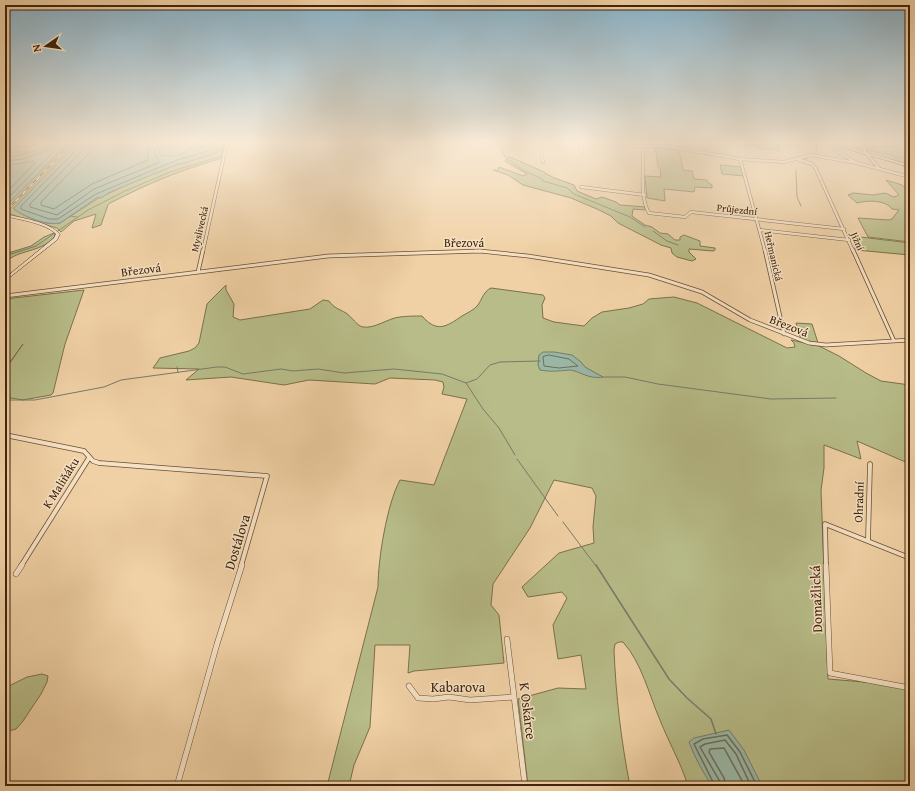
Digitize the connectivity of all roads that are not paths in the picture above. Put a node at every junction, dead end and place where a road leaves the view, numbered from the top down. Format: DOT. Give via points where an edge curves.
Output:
graph roads {
  1 [pos="219,179"];
  2 [pos="644,179"];
  3 [pos="746,179"];
  4 [pos="821,179"];
  5 [pos="581,187"];
  6 [pos="644,195"];
  7 [pos="6,216"];
  8 [pos="758,220"];
  9 [pos="844,229"];
  10 [pos="760,230"];
  11 [pos="849,240"];
  12 [pos="198,272"];
  13 [pos="5,280"];
  14 [pos="5,296"];
  15 [pos="784,334"];
  16 [pos="910,340"];
  17 [pos="894,341"];
  18 [pos="5,435"];
  19 [pos="89,458"];
  20 [pos="870,464"];
  21 [pos="868,540"];
  22 [pos="910,558"];
  23 [pos="16,574"];
  24 [pos="507,639"];
  25 [pos="409,686"];
  26 [pos="910,688"];
  27 [pos="514,697"];
  28 [pos="177,786"];
  29 [pos="525,786"];
  1 -- 12 [label="street, Myslivecká"];
  2 -- 6 [label="street"];
  3 -- 8 [label="street, Heřmanická"];
  4 -- 9 [label="street, Jižní"];
  5 -- 6 [label="street"];
  6 -- 8 [label="street, Průjezdní" via="646,210 649,213 685,217 691,212"];
  7 -- 13 [label="main road" via="58,233 56,239"];
  8 -- 9 [label="street, Průjezdní"];
  8 -- 10 [label="street, Heřmanická"];
  9 -- 11 [label="street, Jižní"];
  10 -- 11 [label="street, Průjezdní"];
  10 -- 15 [label="street, Heřmanická"];
  11 -- 17 [label="street, Jižní"];
  12 -- 14 [label="street, Březová"];
  12 -- 15 [label="street, Březová" via="353,254 480,251 508,253 654,276 702,292 745,318"];
  15 -- 17 [label="street, Březová" via="809,343 826,345"];
  16 -- 17 [label="street, Březová"];
  18 -- 19 [label="street, K Maliňáku" via="84,451"];
  19 -- 23 [label="street, K Maliňáku"];
  19 -- 28 [label="street, Dostálova" via="99,463 267,476"];
  20 -- 21 [label="street, Ohradní"];
  21 -- 22 [label="street"];
  21 -- 26 [label="street, Domažlická" via="825,524 830,673"];
  24 -- 27 [label="street, K Oskárce"];
  25 -- 27 [label="street, Kabarova" via="418,698 449,697 470,700"];
  27 -- 29 [label="street, K Oskárce"];
}
